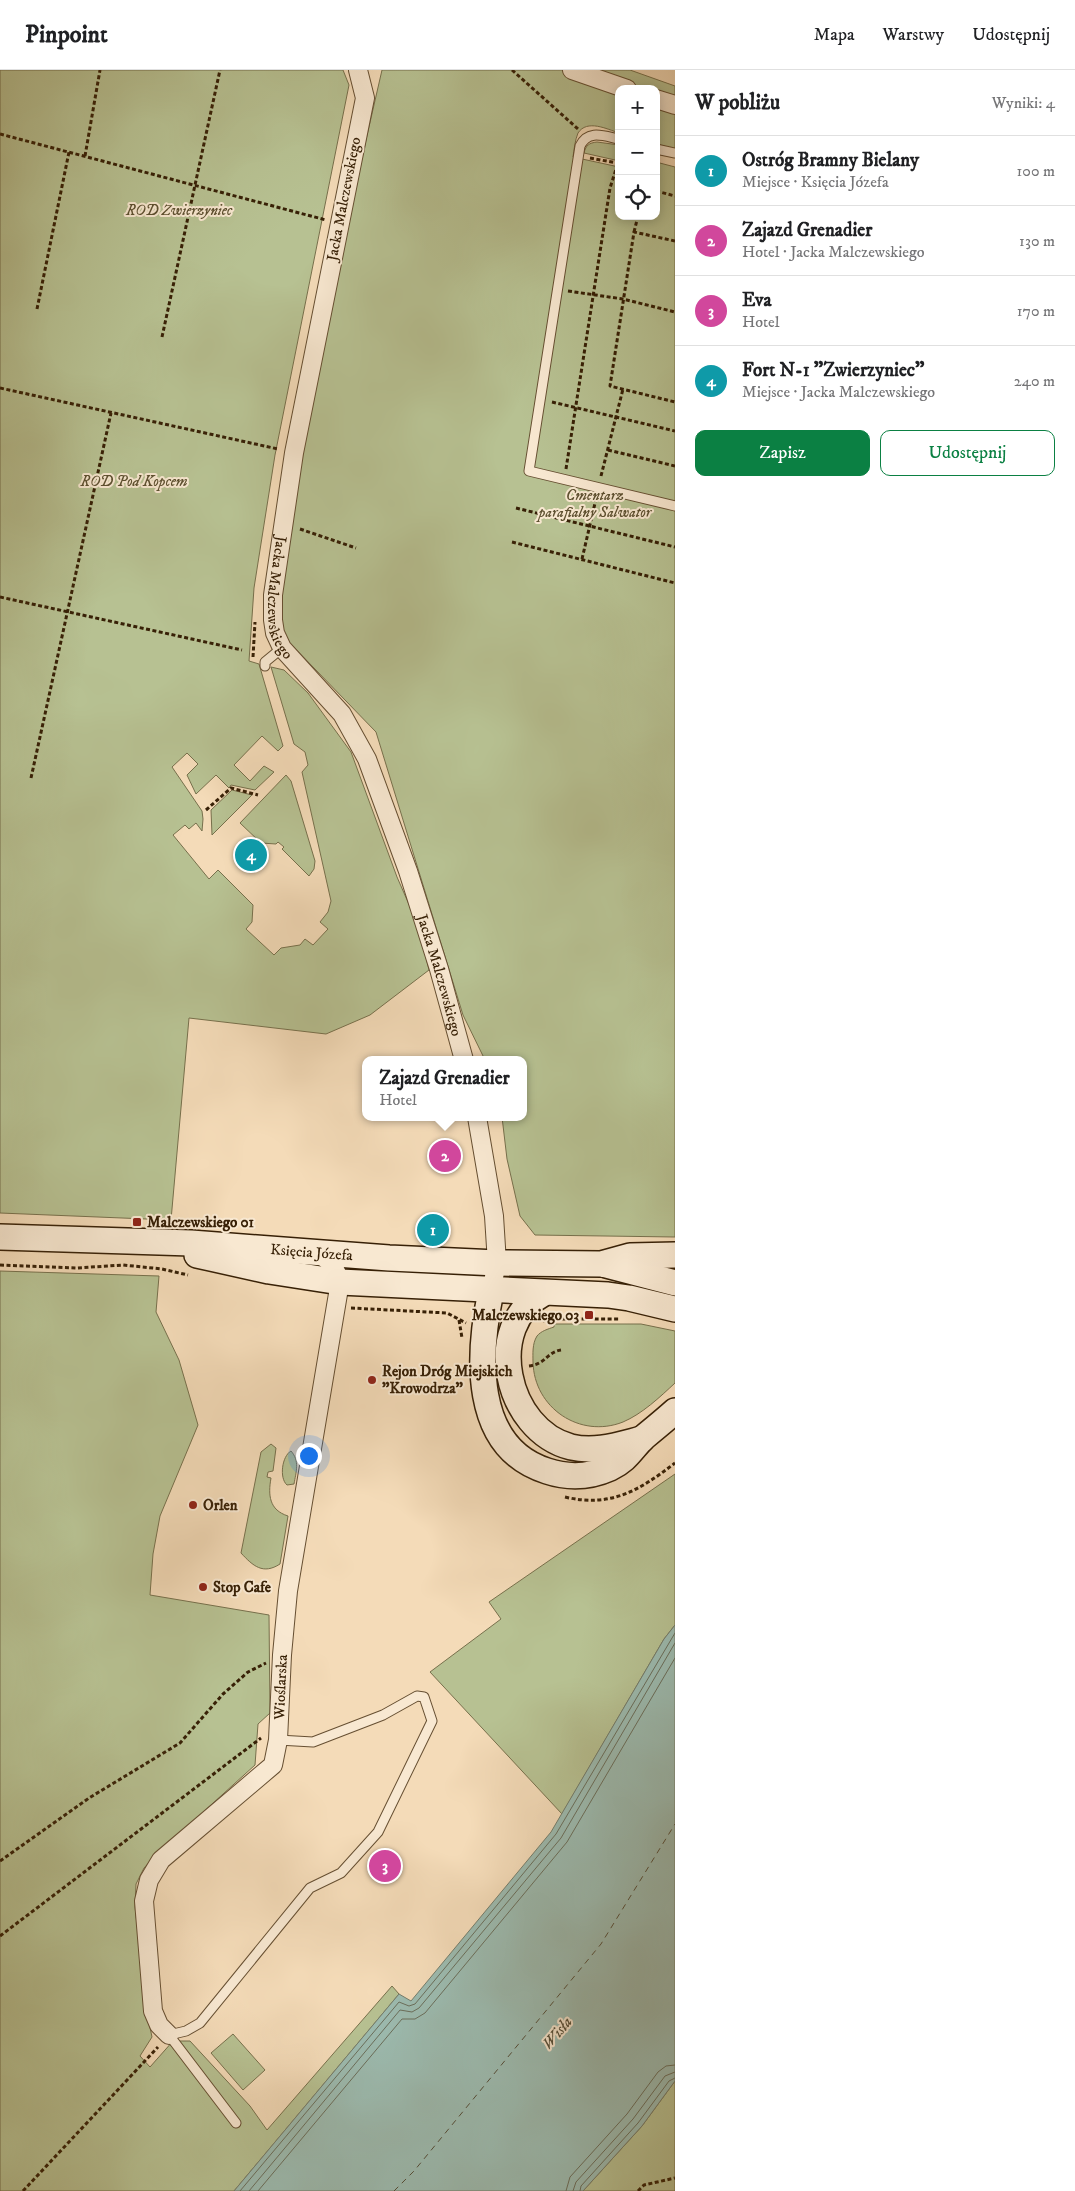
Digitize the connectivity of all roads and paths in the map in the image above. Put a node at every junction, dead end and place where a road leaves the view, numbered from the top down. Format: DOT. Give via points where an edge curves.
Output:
graph roads {
  1 [pos="100,70"];
  2 [pos="220,70"];
  3 [pos="512,70"];
  4 [pos="572,70"];
  5 [pos="362,74"];
  6 [pos="615,85"];
  7 [pos="660,100"];
  8 [pos="675,105"];
  9 [pos="0,134"];
  10 [pos="586,136"];
  11 [pos="615,138"];
  12 [pos="660,149"];
  13 [pos="69,152"];
  14 [pos="675,153"];
  15 [pos="578,155"];
  16 [pos="84,156"];
  17 [pos="615,161"];
  18 [pos="615,172"];
  19 [pos="194,185"];
  20 [pos="660,192"];
  21 [pos="675,196"];
  22 [pos="323,219"];
  23 [pos="637,220"];
  24 [pos="634,232"];
  25 [pos="675,241"];
  26 [pos="557,289"];
  27 [pos="594,294"];
  28 [pos="623,299"];
  29 [pos="37,309"];
  30 [pos="675,312"];
  31 [pos="162,337"];
  32 [pos="0,388"];
  33 [pos="539,399"];
  34 [pos="675,402"];
  35 [pos="576,407"];
  36 [pos="111,413"];
  37 [pos="675,431"];
  38 [pos="276,449"];
  39 [pos="608,450"];
  40 [pos="675,466"];
  41 [pos="564,480"];
  42 [pos="675,506"];
  43 [pos="516,508"];
  44 [pos="283,524"];
  45 [pos="512,542"];
  46 [pos="675,547"];
  47 [pos="356,548"];
  48 [pos="675,583"];
  49 [pos="0,598"];
  50 [pos="66,612"];
  51 [pos="254,637"];
  52 [pos="282,648"];
  53 [pos="242,650"];
  54 [pos="253,657"];
  55 [pos="265,666"];
  56 [pos="31,778"];
  57 [pos="258,795"];
  58 [pos="206,810"];
  59 [pos="463,1056"];
  60 [pos="478,1121"];
  61 [pos="0,1237"];
  62 [pos="128,1241"];
  63 [pos="314,1251"];
  64 [pos="675,1255"];
  65 [pos="389,1258"];
  66 [pos="497,1263"];
  67 [pos="601,1264"];
  68 [pos="0,1266"];
  69 [pos="191,1275"];
  70 [pos="340,1282"];
  71 [pos="675,1283"];
  72 [pos="491,1291"];
  73 [pos="544,1293"];
  74 [pos="344,1309"];
  75 [pos="675,1309"];
  76 [pos="627,1319"];
  77 [pos="536,1324"];
  78 [pos="470,1325"];
  79 [pos="561,1350"];
  80 [pos="529,1359"];
  81 [pos="530,1366"];
  82 [pos="530,1376"];
  83 [pos="675,1411"];
  84 [pos="642,1439"];
  85 [pos="282,1655"];
  86 [pos="279,1732"];
  87 [pos="0,1860"];
  88 [pos="0,1936"];
  89 [pos="168,2036"];
  90 [pos="236,2123"];
  91 [pos="675,2178"];
  92 [pos="23,2191"];
  93 [pos="638,2191"];
  1 -- 16 [label="path"];
  2 -- 19 [label="path"];
  3 -- 10 [label="path"];
  4 -- 6 [label="street"];
  5 -- 44 [label="street, Jacka Malczewskiego" via="365,98 294,453"];
  7 -- 8 [label="street"];
  9 -- 13 [label="path"];
  10 -- 11 [label="lane"];
  10 -- 15 [label="lane"];
  12 -- 14 [label="lane"];
  13 -- 16 [label="path"];
  13 -- 29 [label="path"];
  15 -- 17 [label="path"];
  15 -- 26 [label="lane"];
  16 -- 19 [label="path"];
  18 -- 27 [label="path"];
  19 -- 22 [label="path"];
  19 -- 31 [label="path"];
  20 -- 21 [label="path"];
  23 -- 24 [label="path"];
  24 -- 25 [label="path"];
  24 -- 28 [label="path"];
  26 -- 27 [label="path"];
  26 -- 33 [label="lane"];
  27 -- 28 [label="path"];
  27 -- 35 [label="path"];
  28 -- 30 [label="path"];
  28 -- 34 [label="path" via="610,386"];
  32 -- 36 [label="path"];
  33 -- 35 [label="path"];
  33 -- 41 [label="lane" via="530,471"];
  35 -- 37 [label="path"];
  35 -- 41 [label="path"];
  36 -- 38 [label="path"];
  36 -- 50 [label="path"];
  39 -- 40 [label="path"];
  41 -- 42 [label="lane"];
  43 -- 46 [label="path"];
  44 -- 47 [label="path"];
  44 -- 52 [label="street, Jacka Malczewskiego" via="273,595 275,633"];
  45 -- 48 [label="path"];
  49 -- 50 [label="path"];
  50 -- 53 [label="path"];
  50 -- 56 [label="path"];
  51 -- 54 [label="path"];
  52 -- 55 [label="lane" via="265,662"];
  52 -- 59 [label="street, Jacka Malczewskiego" via="342,714 367,759 408,871"];
  57 -- 58 [label="path" via="231,788"];
  60 -- 66 [label="street" via="494,1216"];
  61 -- 62 [label="main road, Księcia Józefa"];
  62 -- 63 [label="main road, Księcia Józefa"];
  62 -- 70 [label="main road, Księcia Józefa" via="269,1271"];
  63 -- 65 [label="main road, Księcia Józefa"];
  63 -- 70 [label="street" via="332,1263"];
  64 -- 67 [label="main road, Księcia Józefa" via="630,1256"];
  65 -- 66 [label="main road, Księcia Józefa"];
  65 -- 70 [label="street" via="356,1268"];
  66 -- 67 [label="main road, Księcia Józefa"];
  66 -- 72 [label="street"];
  67 -- 71 [label="main road"];
  68 -- 69 [label="path" via="77,1268 123,1265 162,1268"];
  70 -- 72 [label="main road, Księcia Józefa"];
  70 -- 85 [label="street, Wioślarska" via="288,1591"];
  72 -- 73 [label="main road, Księcia Józefa"];
  72 -- 84 [label="main road" via="484,1322 485,1392 492,1420 506,1443 540,1469 581,1476 621,1462"];
  73 -- 75 [label="main road, Księcia Józefa" via="615,1296"];
  73 -- 84 [label="main road" via="520,1314 509,1348 512,1386 526,1418 545,1436 569,1447 605,1449"];
  74 -- 78 [label="path" via="447,1313"];
  76 -- 77 [label="path" via="548,1319"];
  79 -- 81 [label="path" via="550,1353 543,1363"];
  80 -- 81 [label="path"];
  81 -- 82 [label="path"];
  83 -- 84 [label="main road"];
  85 -- 86 [label="street, Wioślarska"];
  85 -- 87 [label="path" via="248,1672 223,1694 180,1743 89,1798"];
  86 -- 88 [label="path"];
  86 -- 89 [label="street, Wioślarska" via="273,1765 161,1860 149,1880 144,1901 153,2010"];
  86 -- 89 [label="lane" via="313,1742 417,1696 424,1697 432,1721 378,1832 341,1872 310,1888 200,2023"];
  89 -- 90 [label="lane"];
  89 -- 92 [label="path"];
  91 -- 93 [label="path" via="644,2185"];
}
